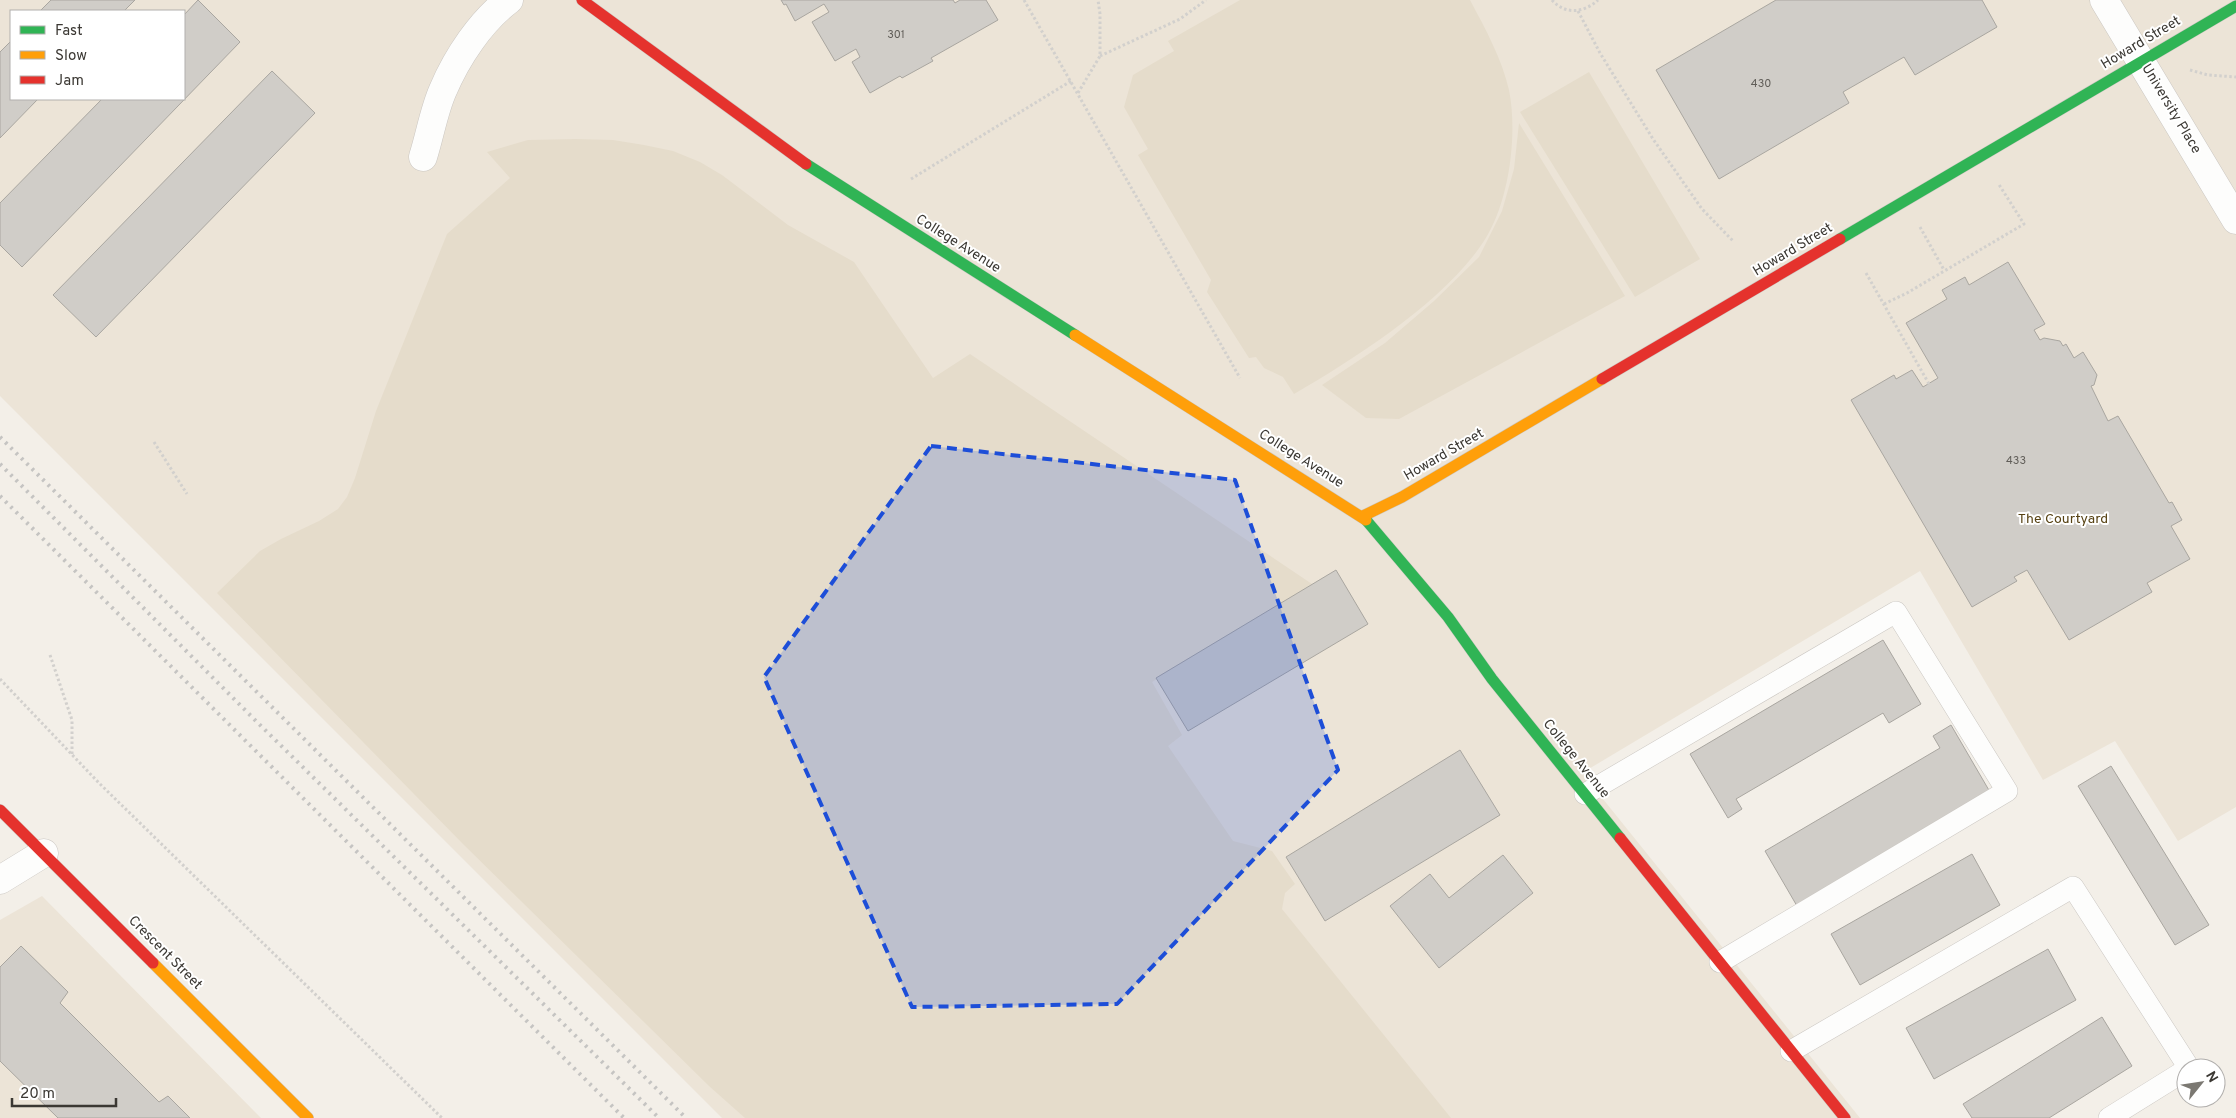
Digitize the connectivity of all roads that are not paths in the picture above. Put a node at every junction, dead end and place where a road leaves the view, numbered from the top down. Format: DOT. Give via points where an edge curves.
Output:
graph roads {
  1 [pos="509,0"];
  2 [pos="582,0"];
  3 [pos="2104,0"];
  4 [pos="2236,6"];
  5 [pos="2141,60"];
  6 [pos="423,157"];
  7 [pos="2236,220"];
  8 [pos="1363,516"];
  9 [pos="1585,794"];
  10 [pos="0,810"];
  11 [pos="44,853"];
  12 [pos="0,880"];
  13 [pos="1720,962"];
  14 [pos="1791,1051"];
  15 [pos="2180,1058"];
  16 [pos="2176,1076"];
  17 [pos="308,1118"];
  18 [pos="1846,1118"];
  19 [pos="2109,1118"];
  1 -- 6 [label="street" via="497,9 468,46 443,90"];
  2 -- 8 [label="street, College Avenue" via="812,169"];
  3 -- 5 [label="street, University Place"];
  4 -- 5 [label="street, Howard Street"];
  5 -- 7 [label="street, University Place"];
  5 -- 8 [label="street, Howard Street" via="1694,326 1402,497"];
  8 -- 9 [label="street, College Avenue" via="1448,617 1492,679"];
  9 -- 13 [label="street, College Avenue"];
  9 -- 13 [label="lane" via="1896,612 2007,791"];
  10 -- 11 [label="street, Crescent Street"];
  11 -- 12 [label="street"];
  11 -- 17 [label="street, Crescent Street"];
  13 -- 14 [label="street, College Avenue"];
  14 -- 15 [label="lane" via="2073,887"];
  14 -- 18 [label="street, College Avenue"];
  16 -- 19 [label="lane"];
}
